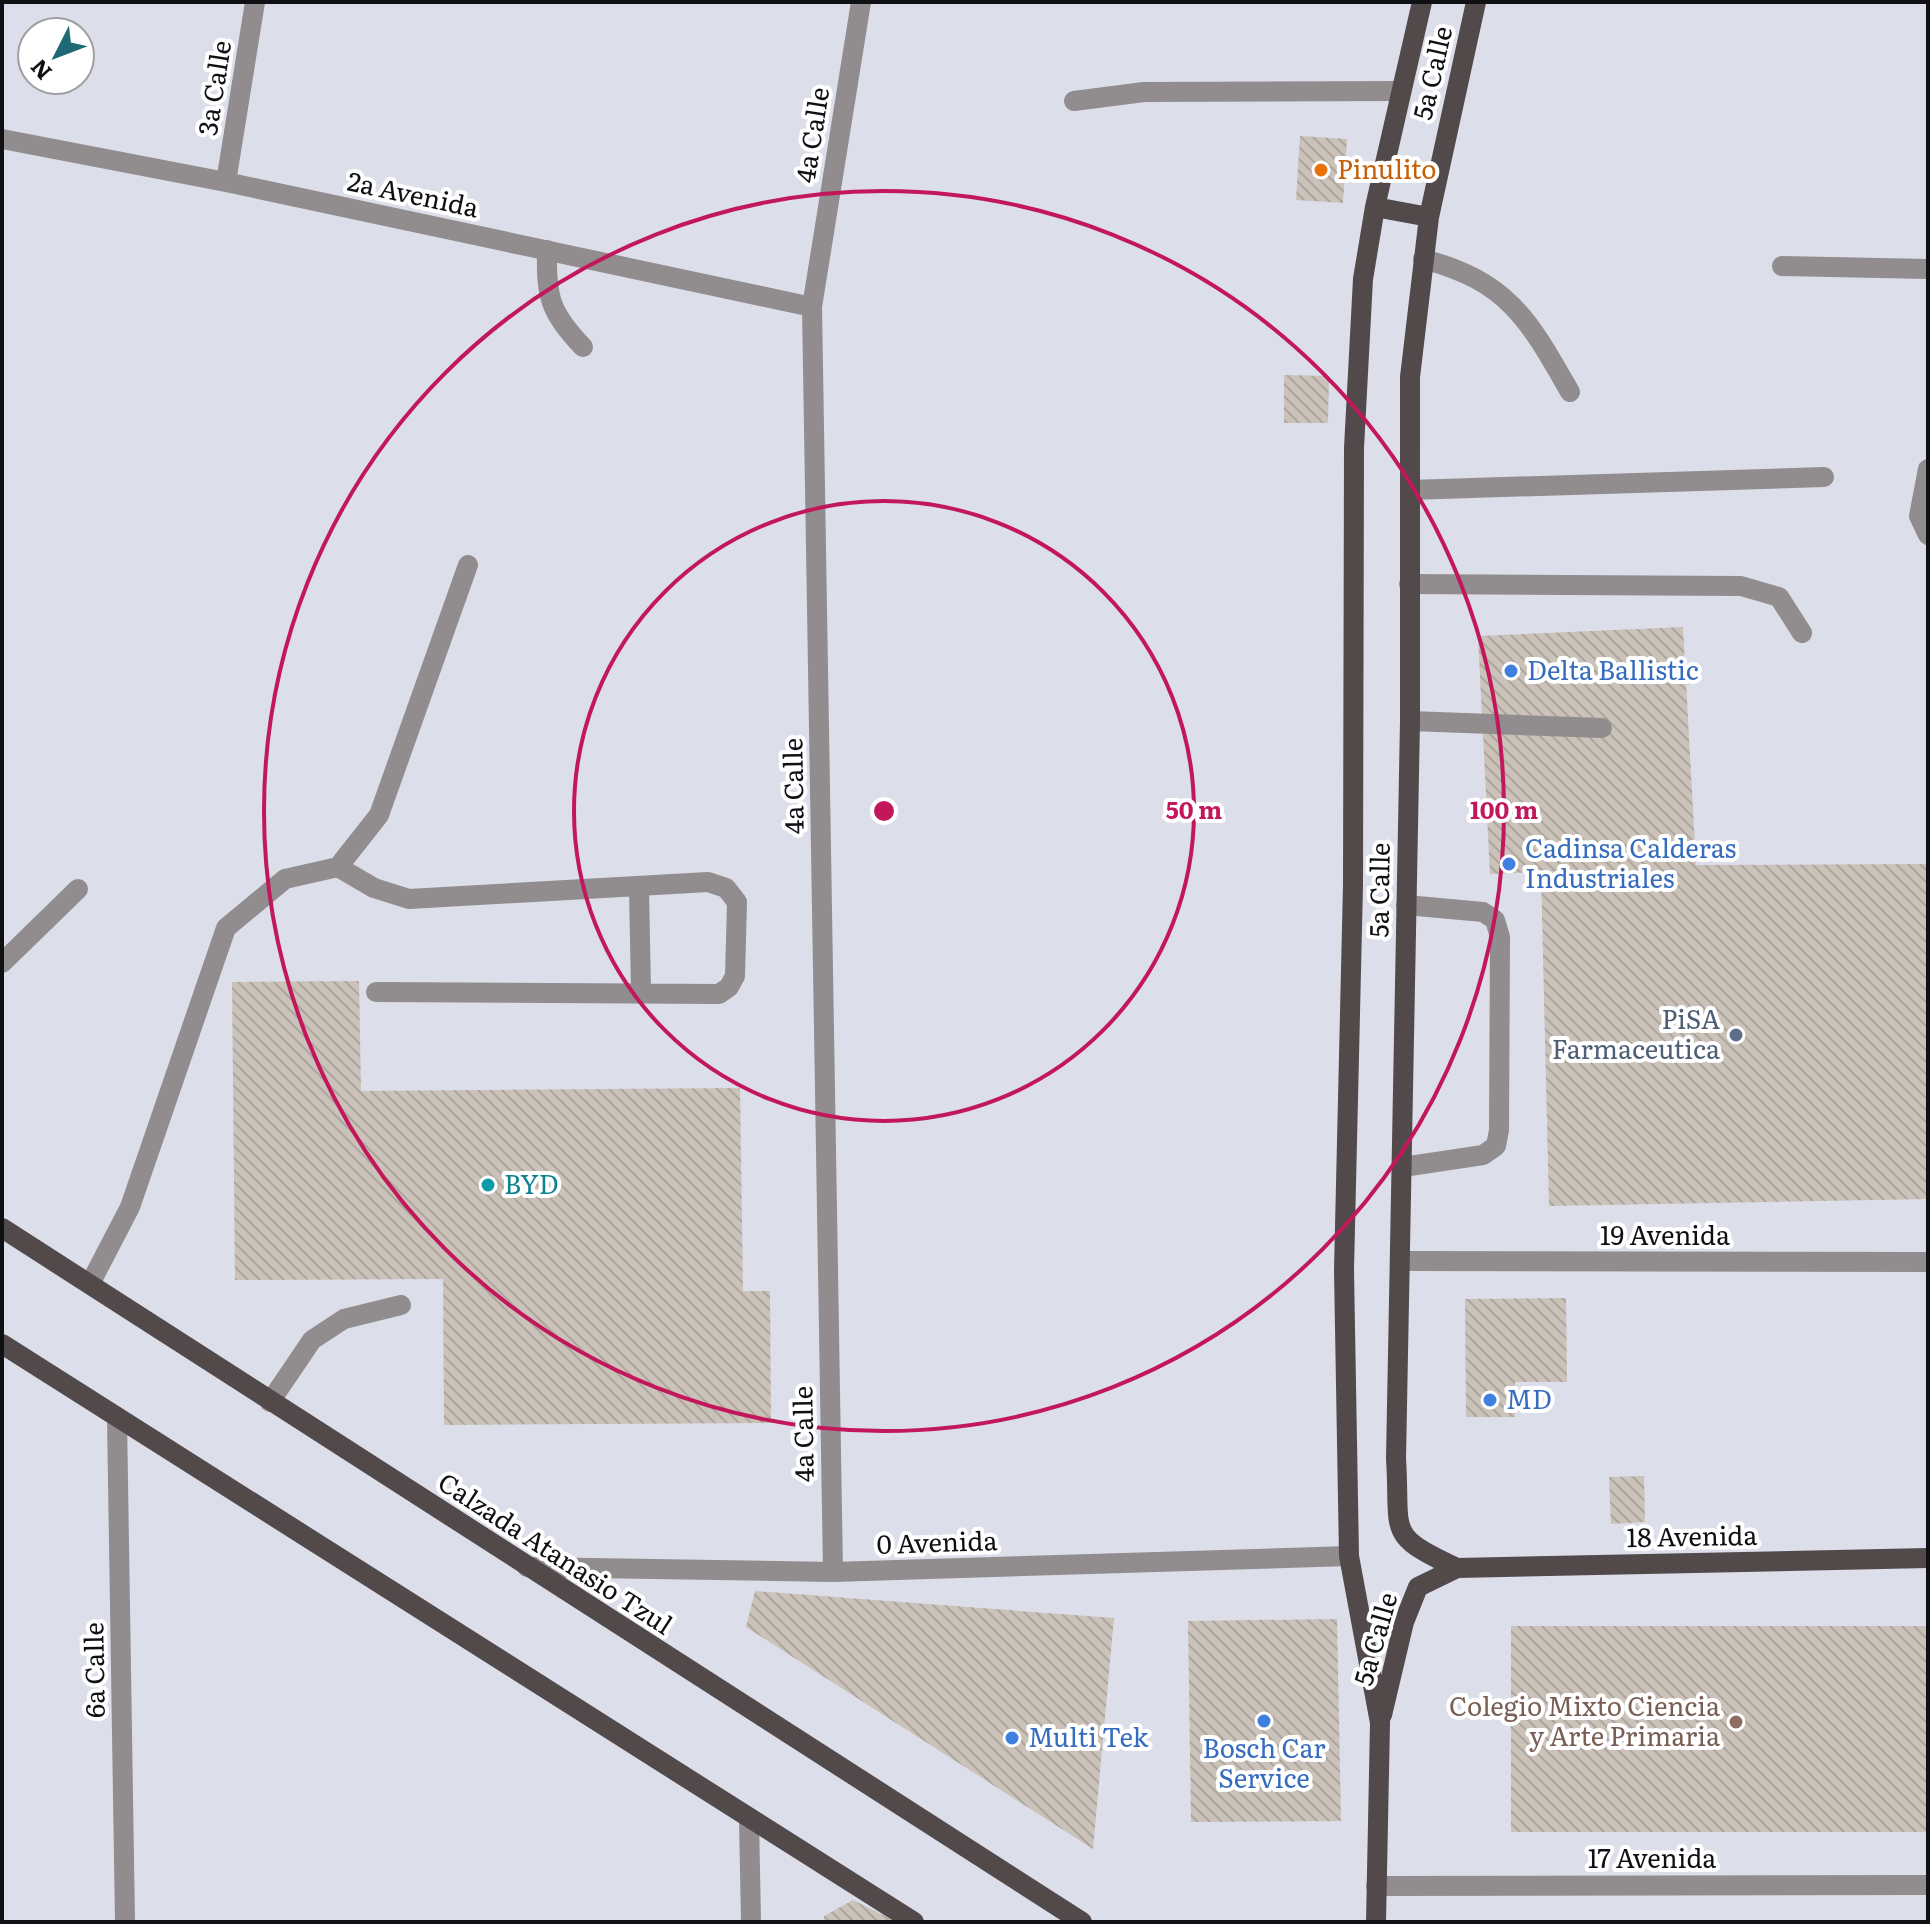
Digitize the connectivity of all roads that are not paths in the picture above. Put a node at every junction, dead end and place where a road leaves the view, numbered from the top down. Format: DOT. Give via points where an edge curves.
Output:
graph roads {
  1 [pos="255,2"];
  2 [pos="861,2"];
  3 [pos="1422,2"];
  4 [pos="1476,2"];
  5 [pos="1400,91"];
  6 [pos="1074,101"];
  7 [pos="2,139"];
  8 [pos="226,182"];
  9 [pos="1375,207"];
  10 [pos="1429,217"];
  11 [pos="547,250"];
  12 [pos="1423,259"];
  13 [pos="1782,266"];
  14 [pos="1928,269"];
  15 [pos="812,307"];
  16 [pos="583,347"];
  17 [pos="1570,392"];
  18 [pos="1928,469"];
  19 [pos="1824,477"];
  20 [pos="1410,490"];
  21 [pos="1928,535"];
  22 [pos="468,565"];
  23 [pos="1409,584"];
  24 [pos="1802,633"];
  25 [pos="1410,721"];
  26 [pos="1602,728"];
  27 [pos="338,867"];
  28 [pos="639,888"];
  29 [pos="78,889"];
  30 [pos="1406,905"];
  31 [pos="2,963"];
  32 [pos="376,992"];
  33 [pos="641,992"];
  34 [pos="1403,1167"];
  35 [pos="2,1228"];
  36 [pos="1401,1261"];
  37 [pos="1928,1262"];
  38 [pos="90,1284"];
  39 [pos="401,1305"];
  40 [pos="2,1344"];
  41 [pos="270,1402"];
  42 [pos="117,1417"];
  43 [pos="1349,1556"];
  44 [pos="1928,1558"];
  45 [pos="527,1567"];
  46 [pos="1457,1568"];
  47 [pos="833,1572"];
  48 [pos="1380,1723"];
  49 [pos="749,1819"];
  50 [pos="1928,1885"];
  51 [pos="1376,1886"];
  52 [pos="125,1922"];
  53 [pos="751,1922"];
  54 [pos="914,1922"];
  55 [pos="1082,1922"];
  56 [pos="1376,1922"];
  1 -- 8 [label="street, 3a Calle"];
  2 -- 15 [label="street, 4a Calle"];
  3 -- 5 [label="main road, 5a Calle"];
  4 -- 10 [label="main road, 5a Calle"];
  5 -- 6 [label="street" via="1144,92"];
  5 -- 9 [label="main road, 5a Calle"];
  7 -- 8 [label="street, 2a Avenida"];
  8 -- 11 [label="street, 2a Avenida"];
  9 -- 10 [label="main road"];
  9 -- 43 [label="main road, 5a Calle" via="1363,279 1354,448 1353,870 1344,1270"];
  10 -- 12 [label="main road, 5a Calle"];
  11 -- 15 [label="street, 2a Avenida"];
  11 -- 16 [label="street" via="550,305"];
  12 -- 17 [label="street" via="1456,268 1502,294 1531,324"];
  12 -- 20 [label="main road, 5a Calle" via="1410,377"];
  13 -- 14 [label="street"];
  15 -- 47 [label="street, 4a Calle"];
  18 -- 21 [label="street" via="1919,516"];
  19 -- 20 [label="street"];
  20 -- 23 [label="main road, 5a Calle"];
  22 -- 27 [label="street" via="379,815"];
  23 -- 24 [label="street" via="1741,586 1779,597"];
  23 -- 25 [label="main road, 5a Calle"];
  25 -- 26 [label="street"];
  25 -- 30 [label="main road, 5a Calle"];
  27 -- 28 [label="street" via="374,888 409,899"];
  27 -- 38 [label="street" via="285,879 226,928 130,1207"];
  28 -- 33 [label="street"];
  28 -- 33 [label="street" via="708,882 726,888 737,902 735,976 729,987 719,994"];
  29 -- 31 [label="street"];
  30 -- 34 [label="main road, 5a Calle"];
  30 -- 34 [label="street" via="1483,912 1495,920 1500,937 1499,1130 1496,1146 1483,1155"];
  32 -- 33 [label="street"];
  34 -- 36 [label="main road, 5a Calle"];
  35 -- 38 [label="main road, Calzada Atanasio Tzul"];
  36 -- 37 [label="street, 19 Avenida"];
  36 -- 46 [label="main road, 5a Calle" via="1398,1524 1408,1542"];
  38 -- 41 [label="main road, Calzada Atanasio Tzul"];
  39 -- 41 [label="street" via="344,1319 312,1340"];
  40 -- 42 [label="main road"];
  41 -- 45 [label="main road, Calzada Atanasio Tzul"];
  42 -- 49 [label="main road"];
  42 -- 52 [label="street, 6a Calle"];
  43 -- 47 [label="street, 0 Avenida"];
  43 -- 48 [label="main road, 5a Calle"];
  44 -- 46 [label="main road, 18 Avenida"];
  45 -- 47 [label="street, 0 Avenida"];
  45 -- 55 [label="main road, Calzada Atanasio Tzul"];
  46 -- 48 [label="main road, 5a Calle" via="1418,1587 1404,1622"];
  48 -- 51 [label="main road, 5a Calle"];
  49 -- 53 [label="street"];
  49 -- 54 [label="main road"];
  50 -- 51 [label="street, 17 Avenida"];
  51 -- 56 [label="main road, 5a Calle"];
}
